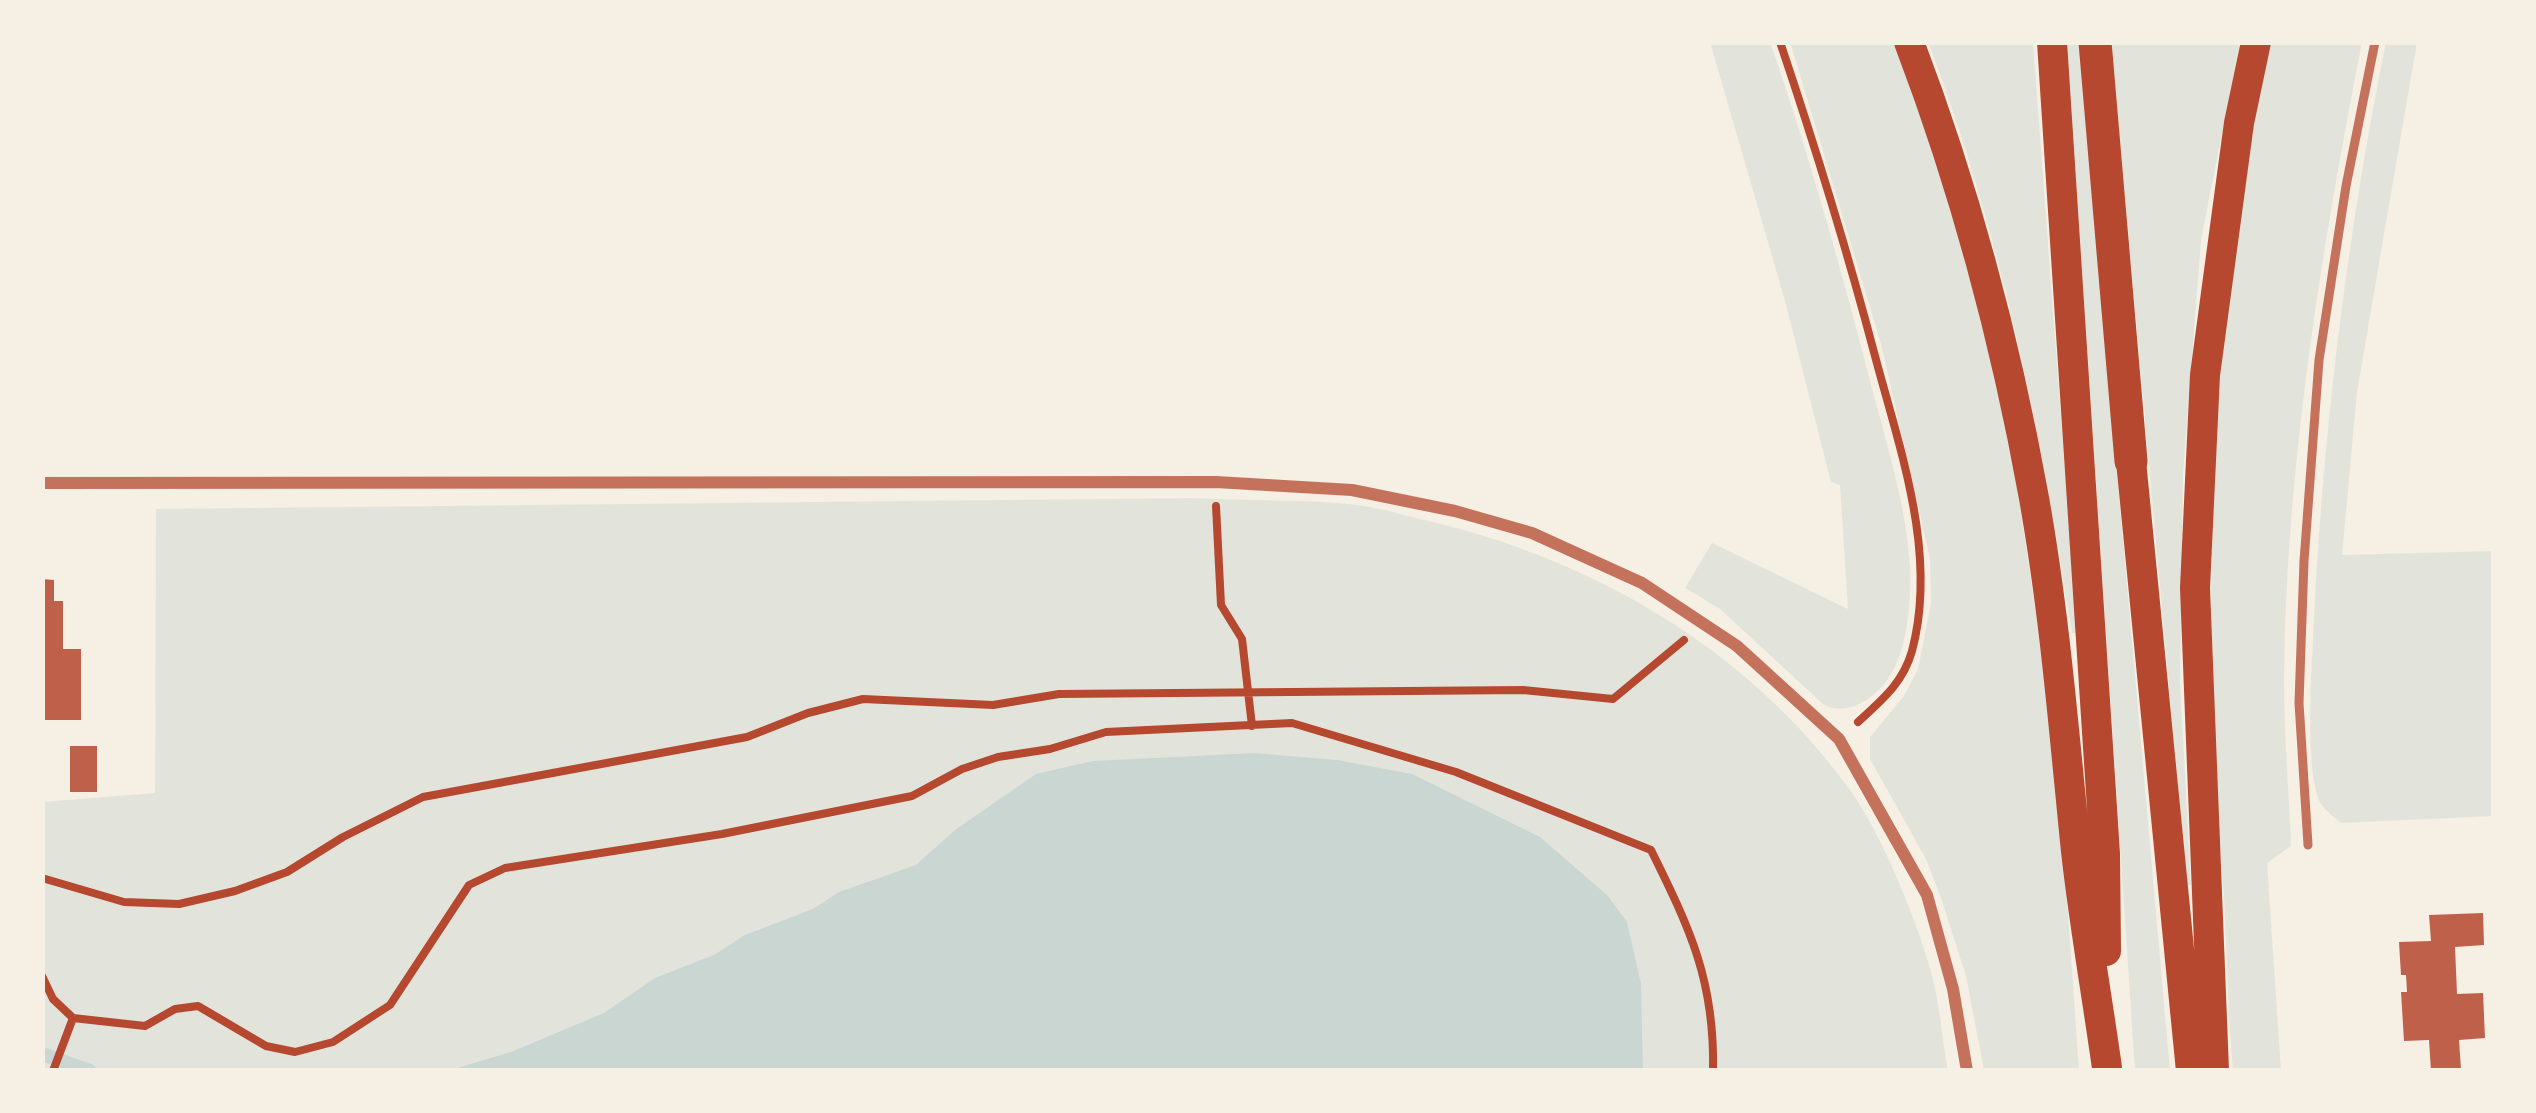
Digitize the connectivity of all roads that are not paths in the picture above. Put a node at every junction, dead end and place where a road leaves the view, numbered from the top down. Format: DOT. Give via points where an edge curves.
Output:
graph roads {
  1 [pos="1909,42"];
  2 [pos="2052,42"];
  3 [pos="2095,42"];
  4 [pos="2256,42"];
  5 [pos="2375,42"];
  6 [pos="2131,461"];
  7 [pos="42,483"];
  8 [pos="2308,845"];
  9 [pos="2107,1069"];
  10 [pos="1967,1071"];
  11 [pos="2191,1071"];
  12 [pos="2214,1071"];
  1 -- 9 [label="main road" via="1974,236 2034,500"];
  2 -- 9 [label="main road" via="2105,854"];
  3 -- 6 [label="highway"];
  4 -- 12 [label="main road" via="2205,375 2196,564"];
  5 -- 8 [label="lane" via="2319,360 2299,703"];
  6 -- 11 [label="main road"];
  7 -- 10 [label="street" via="1216,482 1352,490 1532,533 1602,563 1737,646 1839,739 1927,895"];
}
